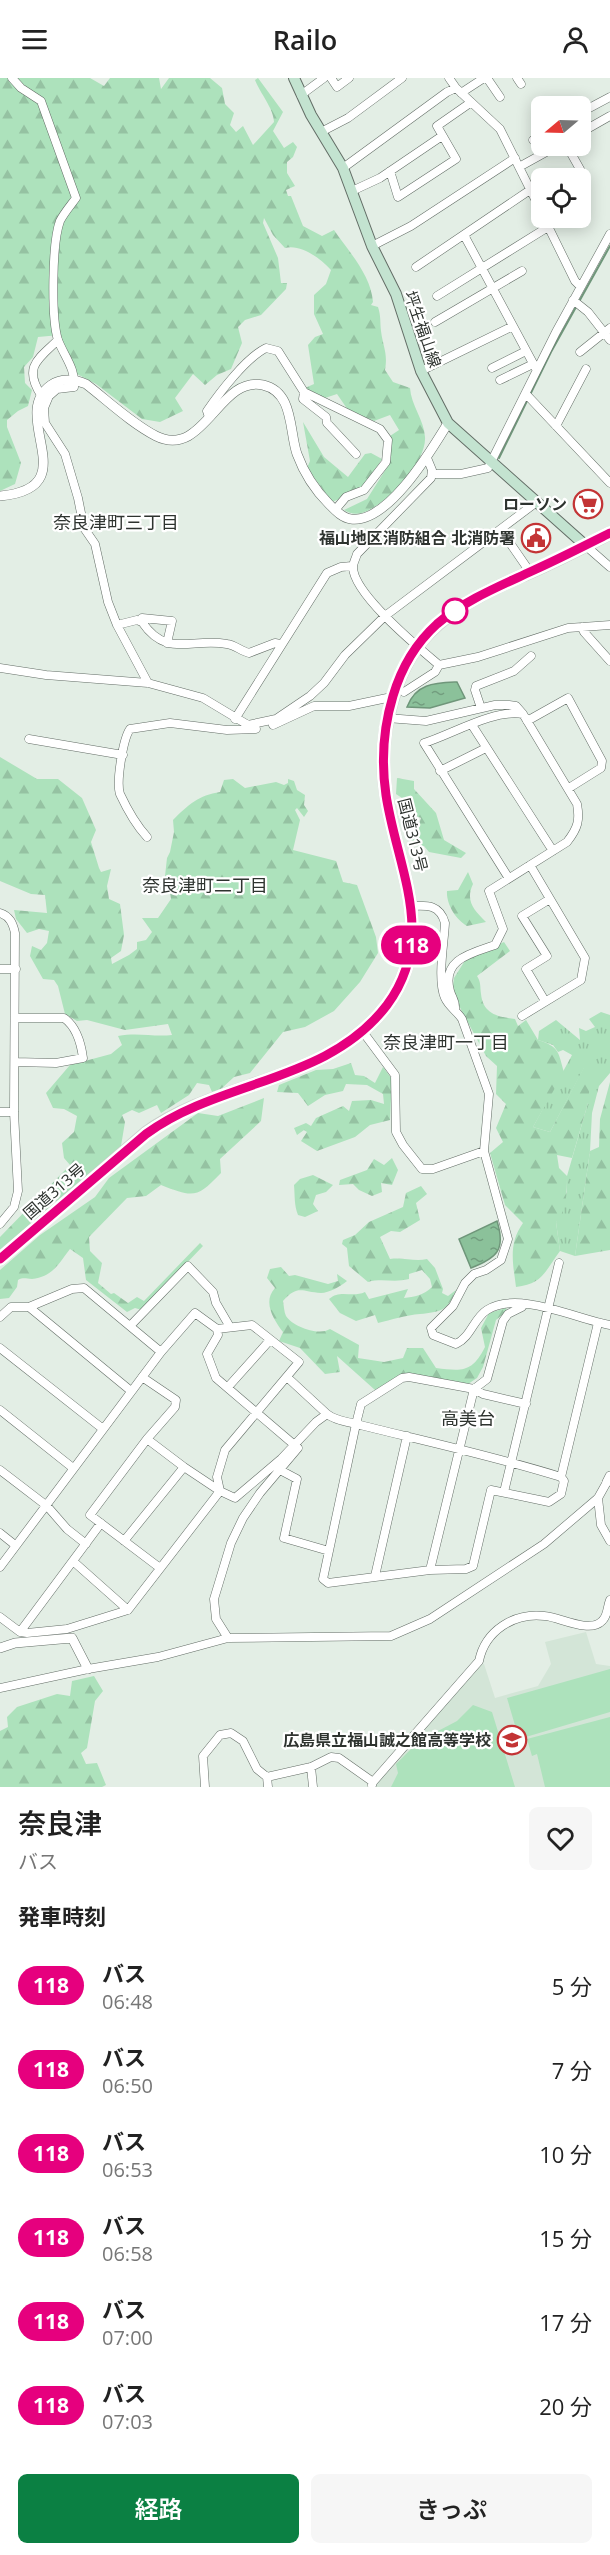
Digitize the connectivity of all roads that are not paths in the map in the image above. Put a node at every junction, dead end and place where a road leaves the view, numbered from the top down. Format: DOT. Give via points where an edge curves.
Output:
graph roads {
  1 [pos="12,78"];
  2 [pos="294,78"];
  3 [pos="324,78"];
  4 [pos="331,78"];
  5 [pos="349,78"];
  6 [pos="402,78"];
  7 [pos="449,78"];
  8 [pos="486,78"];
  9 [pos="459,90"];
  10 [pos="301,95"];
  11 [pos="500,97"];
  12 [pos="610,97"];
  13 [pos="470,103"];
  14 [pos="591,107"];
  15 [pos="610,116"];
  16 [pos="591,127"];
  17 [pos="321,132"];
  18 [pos="442,136"];
  19 [pos="539,156"];
  20 [pos="515,158"];
  21 [pos="519,167"];
  22 [pos="343,168"];
  23 [pos="390,171"];
  24 [pos="530,190"];
  25 [pos="352,191"];
  26 [pos="545,228"];
  27 [pos="549,228"];
  28 [pos="610,234"];
  29 [pos="464,236"];
  30 [pos="372,246"];
  31 [pos="416,267"];
  32 [pos="481,268"];
  33 [pos="522,271"];
  34 [pos="580,286"];
  35 [pos="492,289"];
  36 [pos="437,296"];
  37 [pos="576,302"];
  38 [pos="435,322"];
  39 [pos="513,326"];
  40 [pos="607,330"];
  41 [pos="58,340"];
  42 [pos="610,340"];
  43 [pos="526,351"];
  44 [pos="580,352"];
  45 [pos="536,366"];
  46 [pos="492,368"];
  47 [pos="586,369"];
  48 [pos="421,372"];
  49 [pos="75,380"];
  50 [pos="500,380"];
  51 [pos="304,392"];
  52 [pos="41,395"];
  53 [pos="528,396"];
  54 [pos="209,417"];
  55 [pos="448,423"];
  56 [pos="556,426"];
  57 [pos="356,454"];
  58 [pos="427,458"];
  59 [pos="493,460"];
  60 [pos="432,474"];
  61 [pos="610,483"];
  62 [pos="0,496"];
  63 [pos="538,501"];
  64 [pos="334,510"];
  65 [pos="501,530"];
  66 [pos="610,533"];
  67 [pos="586,546"];
  68 [pos="352,566"];
  69 [pos="610,567"];
  70 [pos="530,572"];
  71 [pos="385,616"];
  72 [pos="142,622"];
  73 [pos="117,625"];
  74 [pos="610,625"];
  75 [pos="582,627"];
  76 [pos="166,643"];
  77 [pos="280,644"];
  78 [pos="417,646"];
  79 [pos="531,656"];
  80 [pos="610,661"];
  81 [pos="439,665"];
  82 [pos="0,668"];
  83 [pos="148,683"];
  84 [pos="404,692"];
  85 [pos="387,698"];
  86 [pos="481,708"];
  87 [pos="387,718"];
  88 [pos="525,718"];
  89 [pos="235,719"];
  90 [pos="472,725"];
  91 [pos="29,739"];
  92 [pos="486,748"];
  93 [pos="123,755"];
  94 [pos="440,771"];
  95 [pos="568,788"];
  96 [pos="147,837"];
  97 [pos="553,851"];
  98 [pos="530,865"];
  99 [pos="508,877"];
  100 [pos="550,899"];
  101 [pos="412,906"];
  102 [pos="0,913"];
  103 [pos="0,969"];
  104 [pos="16,969"];
  105 [pos="545,1001"];
  106 [pos="455,1009"];
  107 [pos="522,1016"];
  108 [pos="15,1018"];
  109 [pos="363,1032"];
  110 [pos="15,1062"];
  111 [pos="0,1112"];
  112 [pos="14,1112"];
  113 [pos="484,1151"];
  114 [pos="0,1224"];
  115 [pos="0,1259"];
  116 [pos="559,1263"];
  117 [pos="523,1304"];
  118 [pos="29,1307"];
  119 [pos="548,1309"];
  120 [pos="0,1317"];
  121 [pos="598,1323"];
  122 [pos="610,1325"];
  123 [pos="130,1326"];
  124 [pos="231,1327"];
  125 [pos="217,1329"];
  126 [pos="270,1340"];
  127 [pos="0,1348"];
  128 [pos="160,1352"];
  129 [pos="142,1377"];
  130 [pos="288,1378"];
  131 [pos="228,1387"];
  132 [pos="474,1389"];
  133 [pos="131,1391"];
  134 [pos="526,1404"];
  135 [pos="0,1410"];
  136 [pos="257,1412"];
  137 [pos="327,1414"];
  138 [pos="356,1424"];
  139 [pos="103,1429"];
  140 [pos="407,1436"];
  141 [pos="147,1439"];
  142 [pos="295,1444"];
  143 [pos="459,1449"];
  144 [pos="512,1462"];
  145 [pos="183,1467"];
  146 [pos="74,1468"];
  147 [pos="0,1470"];
  148 [pos="280,1470"];
  149 [pos="561,1477"];
  150 [pos="608,1479"];
  151 [pos="220,1491"];
  152 [pos="504,1492"];
  153 [pos="598,1498"];
  154 [pos="47,1506"];
  155 [pos="101,1524"];
  156 [pos="0,1533"];
  157 [pos="609,1536"];
  158 [pos="124,1541"];
  159 [pos="86,1544"];
  160 [pos="15,1545"];
  161 [pos="329,1551"];
  162 [pos="74,1562"];
  163 [pos="0,1567"];
  164 [pos="160,1568"];
  165 [pos="430,1570"];
  166 [pos="375,1576"];
  167 [pos="610,1600"];
  168 [pos="128,1610"];
  169 [pos="0,1617"];
  170 [pos="20,1632"];
  171 [pos="228,1638"];
  172 [pos="0,1648"];
  173 [pos="88,1668"];
  174 [pos="0,1688"];
  175 [pos="311,1767"];
  176 [pos="267,1777"];
  177 [pos="372,1785"];
  178 [pos="205,1787"];
  179 [pos="268,1787"];
  180 [pos="313,1787"];
  1 -- 41 [label="street" via="41,101 75,198 61,219 54,249 53,314"];
  2 -- 10 [label="main road, 坪生福山線"];
  3 -- 10 [label="street"];
  4 -- 5 [label="street" via="336,87"];
  6 -- 17 [label="street" via="348,118"];
  7 -- 9 [label="street"];
  8 -- 9 [label="street"];
  8 -- 11 [label="street"];
  9 -- 13 [label="street"];
  9 -- 22 [label="street"];
  10 -- 17 [label="main road, 坪生福山線"];
  12 -- 14 [label="street"];
  13 -- 18 [label="street" via="437,126"];
  13 -- 20 [label="street" via="500,129"];
  15 -- 16 [label="street"];
  17 -- 22 [label="main road, 坪生福山線"];
  18 -- 23 [label="street"];
  18 -- 23 [label="street" via="456,159 398,197"];
  19 -- 21 [label="street"];
  20 -- 21 [label="street"];
  20 -- 30 [label="street" via="411,226"];
  21 -- 24 [label="street"];
  22 -- 25 [label="main road, 坪生福山線"];
  23 -- 25 [label="street"];
  24 -- 29 [label="street"];
  25 -- 30 [label="main road, 坪生福山線"];
  26 -- 32 [label="street"];
  27 -- 34 [label="street"];
  28 -- 34 [label="street"];
  29 -- 31 [label="street"];
  29 -- 32 [label="street"];
  30 -- 48 [label="main road, 坪生福山線" via="396,294"];
  32 -- 35 [label="street"];
  32 -- 36 [label="street"];
  33 -- 35 [label="street"];
  34 -- 37 [label="street"];
  35 -- 38 [label="street"];
  35 -- 39 [label="street"];
  37 -- 40 [label="street"];
  37 -- 45 [label="street"];
  39 -- 43 [label="street"];
  39 -- 48 [label="street"];
  40 -- 42 [label="street"];
  40 -- 44 [label="street"];
  41 -- 49 [label="street"];
  41 -- 52 [label="street" via="36,360 32,370 33,382"];
  43 -- 45 [label="street"];
  43 -- 46 [label="street"];
  45 -- 50 [label="street"];
  45 -- 53 [label="street"];
  47 -- 56 [label="street"];
  48 -- 55 [label="main road, 坪生福山線"];
  49 -- 52 [label="street" via="53,384"];
  49 -- 54 [label="street" via="157,436 178,439 197,430"];
  49 -- 73 [label="street" via="74,387 57,389 49,396 44,408 45,423 65,454 84,528 95,544"];
  51 -- 54 [label="street" via="278,351 266,348 253,355 221,391 207,411"];
  51 -- 57 [label="street" via="303,399 326,417 327,423"];
  51 -- 64 [label="street" via="380,429 388,440 386,462 364,490 346,497"];
  52 -- 62 [label="street" via="36,406 44,460 39,479 23,491"];
  53 -- 56 [label="street"];
  53 -- 59 [label="street"];
  54 -- 64 [label="street" via="233,393 247,386 265,385 274,390 286,404 304,470"];
  55 -- 58 [label="street"];
  55 -- 59 [label="main road, 坪生福山線"];
  56 -- 61 [label="street"];
  58 -- 60 [label="street"];
  58 -- 64 [label="street" via="405,485 372,514 351,519"];
  59 -- 60 [label="street" via="479,472"];
  59 -- 63 [label="main road, 坪生福山線"];
  60 -- 68 [label="street" via="357,554"];
  63 -- 65 [label="street"];
  63 -- 67 [label="main road, 坪生福山線"];
  65 -- 70 [label="street"];
  65 -- 71 [label="street"];
  66 -- 67 [label="highway, 国道313号"];
  67 -- 69 [label="street"];
  67 -- 70 [label="highway, 国道313号"];
  68 -- 71 [label="street" via="372,602"];
  68 -- 77 [label="street" via="327,573"];
  70 -- 78 [label="highway, 国道313号" via="463,606 437,624"];
  71 -- 78 [label="street"];
  71 -- 89 [label="street" via="345,655 317,690 276,720 248,724"];
  72 -- 73 [label="street"];
  72 -- 76 [label="street" via="150,633"];
  72 -- 76 [label="street" via="142,618 172,621"];
  73 -- 83 [label="street"];
  74 -- 75 [label="street"];
  75 -- 80 [label="street"];
  75 -- 81 [label="street"];
  76 -- 77 [label="street" via="228,644 249,653"];
  77 -- 89 [label="street"];
  78 -- 81 [label="street"];
  78 -- 87 [label="highway, 国道313号" via="400,675"];
  79 -- 86 [label="street" via="514,671 476,686"];
  81 -- 84 [label="street" via="435,672"];
  82 -- 83 [label="street"];
  83 -- 89 [label="street" via="202,698"];
  85 -- 93 [label="street" via="349,706 314,706 260,729 227,730 170,723 130,729"];
  86 -- 87 [label="street" via="426,721"];
  86 -- 88 [label="street" via="516,706"];
  87 -- 101 [label="highway, 国道313号" via="382,752 386,796"];
  88 -- 90 [label="street" via="513,712"];
  88 -- 95 [label="street"];
  88 -- 95 [label="street" via="568,698 602,761 601,768"];
  90 -- 92 [label="street"];
  90 -- 94 [label="street" via="424,743"];
  91 -- 93 [label="street"];
  92 -- 94 [label="street"];
  92 -- 97 [label="street"];
  93 -- 96 [label="street" via="120,794 134,823"];
  94 -- 99 [label="street"];
  95 -- 97 [label="street" via="578,804 580,819 567,842"];
  97 -- 98 [label="street"];
  98 -- 99 [label="street"];
  98 -- 100 [label="street"];
  99 -- 106 [label="street" via="489,891 503,929 495,945 459,957 453,965 449,988"];
  100 -- 105 [label="street" via="585,958 581,980"];
  100 -- 105 [label="street" via="522,916 547,956 526,969"];
  101 -- 106 [label="street" via="437,908 442,913 442,984 445,997"];
  101 -- 109 [label="highway, 国道313号" via="412,941 405,972 389,1002"];
  102 -- 104 [label="street" via="13,923"];
  103 -- 104 [label="street"];
  104 -- 108 [label="street"];
  105 -- 107 [label="street"];
  106 -- 113 [label="street" via="489,1094"];
  108 -- 110 [label="street"];
  108 -- 110 [label="street" via="64,1018 80,1041 84,1058 56,1063"];
  109 -- 113 [label="street" via="395,1076 396,1132 422,1169 433,1169"];
  109 -- 115 [label="highway, 国道313号" via="313,1063 169,1118"];
  110 -- 112 [label="street"];
  111 -- 112 [label="street"];
  112 -- 114 [label="street" via="17,1200"];
  113 -- 117 [label="street" via="506,1227 506,1248 501,1260 465,1283 453,1306 431,1328 433,1335 456,1344 463,1341 486,1310 508,1302"];
  116 -- 119 [label="street"];
  117 -- 119 [label="street"];
  117 -- 132 [label="street" via="503,1321 487,1379"];
  118 -- 120 [label="street" via="11,1308"];
  118 -- 123 [label="street" via="84,1288"];
  118 -- 133 [label="street"];
  119 -- 121 [label="street"];
  119 -- 134 [label="street"];
  121 -- 122 [label="street"];
  121 -- 149 [label="street"];
  123 -- 124 [label="street" via="188,1266 213,1292"];
  123 -- 128 [label="street"];
  124 -- 125 [label="street"];
  124 -- 126 [label="street" via="252,1325"];
  125 -- 128 [label="street" via="195,1313"];
  125 -- 131 [label="street" via="218,1335 207,1354 216,1378"];
  126 -- 130 [label="street" via="299,1362"];
  126 -- 131 [label="street"];
  127 -- 139 [label="street"];
  128 -- 129 [label="street"];
  129 -- 133 [label="street"];
  129 -- 141 [label="street" via="176,1400 175,1407"];
  130 -- 136 [label="street"];
  130 -- 137 [label="street"];
  131 -- 136 [label="street"];
  132 -- 134 [label="street"];
  132 -- 138 [label="street" via="402,1378 361,1404"];
  132 -- 143 [label="street"];
  133 -- 139 [label="street"];
  134 -- 144 [label="street"];
  135 -- 146 [label="street"];
  136 -- 142 [label="street"];
  136 -- 151 [label="street" via="225,1450 217,1477"];
  137 -- 138 [label="street"];
  137 -- 142 [label="street"];
  138 -- 140 [label="street"];
  138 -- 161 [label="street"];
  139 -- 146 [label="street"];
  140 -- 143 [label="street"];
  140 -- 166 [label="street"];
  141 -- 145 [label="street"];
  141 -- 155 [label="street" via="90,1515"];
  142 -- 148 [label="street" via="298,1448"];
  142 -- 151 [label="street" via="235,1498"];
  143 -- 144 [label="street"];
  143 -- 165 [label="street"];
  144 -- 149 [label="street"];
  144 -- 152 [label="street"];
  145 -- 151 [label="street"];
  145 -- 158 [label="street"];
  146 -- 154 [label="street"];
  147 -- 154 [label="street"];
  148 -- 161 [label="street" via="297,1479 284,1538"];
  148 -- 171 [label="street" via="243,1518 231,1543 214,1599 216,1619"];
  149 -- 152 [label="street" via="561,1494 549,1502"];
  150 -- 153 [label="street"];
  151 -- 164 [label="street"];
  152 -- 165 [label="street" via="491,1490 473,1566"];
  153 -- 157 [label="street" via="598,1510"];
  153 -- 171 [label="street" via="544,1544 485,1585 430,1620 391,1636"];
  154 -- 159 [label="street"];
  154 -- 160 [label="street"];
  155 -- 158 [label="street"];
  155 -- 159 [label="street"];
  156 -- 160 [label="street"];
  158 -- 164 [label="street"];
  159 -- 162 [label="street"];
  160 -- 163 [label="street"];
  161 -- 166 [label="street" via="323,1579 328,1583"];
  162 -- 168 [label="street"];
  162 -- 170 [label="street"];
  164 -- 168 [label="street"];
  165 -- 166 [label="street"];
  167 -- 177 [label="street" via="604,1620 596,1624 576,1625 536,1616 502,1625 483,1646 479,1661"];
  168 -- 170 [label="street" via="67,1629"];
  169 -- 170 [label="street"];
  171 -- 173 [label="street" via="158,1657"];
  172 -- 173 [label="street" via="72,1638"];
  173 -- 174 [label="street"];
  175 -- 176 [label="street"];
  175 -- 177 [label="street" via="331,1757 339,1758"];
  175 -- 180 [label="street"];
  176 -- 178 [label="street" via="258,1769 243,1741 231,1733 220,1735 203,1756"];
  176 -- 179 [label="street"];
}
